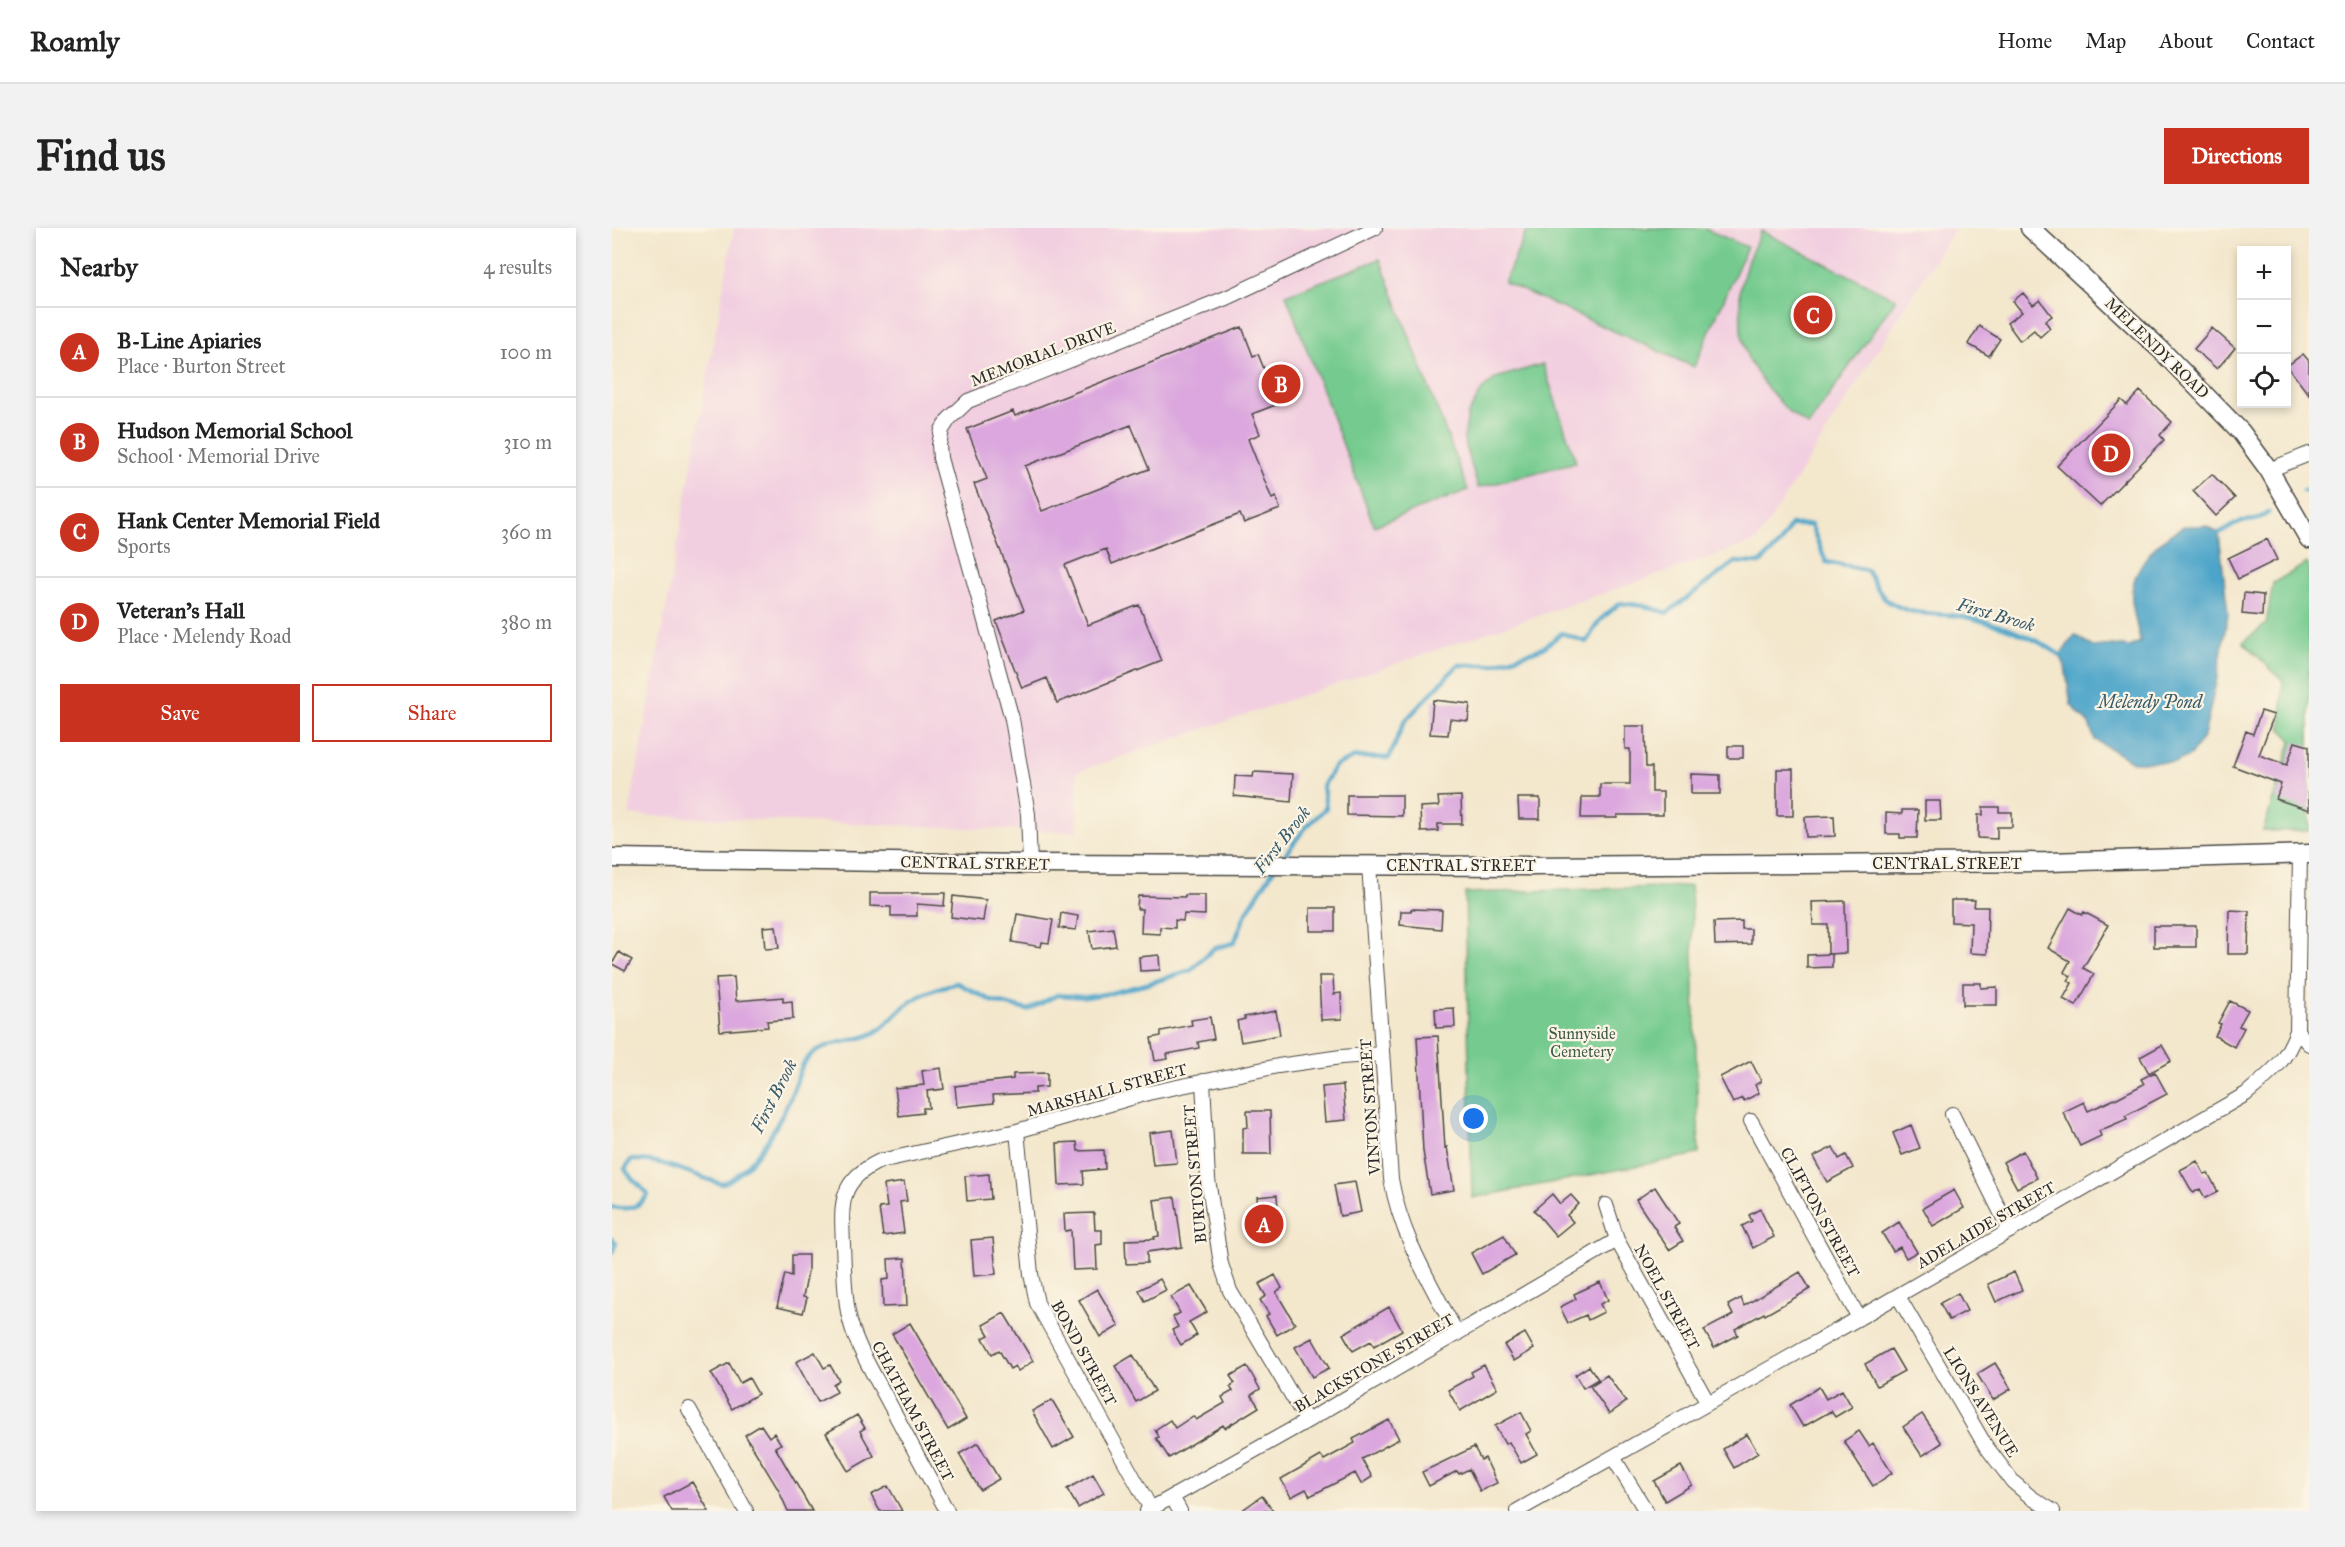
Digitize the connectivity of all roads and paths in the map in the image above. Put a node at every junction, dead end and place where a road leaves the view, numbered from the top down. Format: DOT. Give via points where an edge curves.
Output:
graph roads {
  1 [pos="1374,228"];
  2 [pos="2030,228"];
  3 [pos="2309,454"];
  4 [pos="2269,470"];
  5 [pos="2309,539"];
  6 [pos="2304,855"];
  7 [pos="612,858"];
  8 [pos="1030,864"];
  9 [pos="1369,865"];
  10 [pos="2297,1031"];
  11 [pos="2309,1044"];
  12 [pos="1382,1054"];
  13 [pos="1203,1082"];
  14 [pos="1952,1114"];
  15 [pos="1752,1121"];
  16 [pos="1017,1131"];
  17 [pos="849,1183"];
  18 [pos="1606,1205"];
  19 [pos="2010,1231"];
  20 [pos="1617,1240"];
  21 [pos="1898,1296"];
  22 [pos="1859,1318"];
  23 [pos="1457,1334"];
  24 [pos="1708,1403"];
  25 [pos="688,1409"];
  26 [pos="1307,1421"];
  27 [pos="1613,1457"];
  28 [pos="1172,1497"];
  29 [pos="1149,1510"];
  30 [pos="746,1511"];
  31 [pos="947,1511"];
  32 [pos="1180,1511"];
  33 [pos="1517,1511"];
  34 [pos="1646,1511"];
  35 [pos="2053,1511"];
  1 -- 8 [label="street, MEMORIAL DRIVE" via="1226,298 968,401 942,430 940,458 1018,745 1028,814"];
  2 -- 4 [label="street, MELENDY ROAD" via="2200,388 2241,432"];
  3 -- 4 [label="street"];
  4 -- 5 [label="street, MELENDY ROAD"];
  6 -- 9 [label="street, CENTRAL STREET" via="2048,862"];
  6 -- 10 [label="street, ADELAIDE STREET"];
  7 -- 8 [label="street, CENTRAL STREET"];
  8 -- 9 [label="street, CENTRAL STREET"];
  9 -- 12 [label="street, VINTON STREET"];
  10 -- 11 [label="street"];
  10 -- 19 [label="street, ADELAIDE STREET" via="2275,1070 2246,1094"];
  12 -- 13 [label="street, MARSHALL STREET" via="1278,1066"];
  12 -- 23 [label="street, VINTON STREET" via="1396,1208"];
  13 -- 16 [label="street, MARSHALL STREET" via="1149,1093"];
  13 -- 26 [label="street, BURTON STREET" via="1209,1179 1221,1264 1230,1291"];
  14 -- 19 [label="street"];
  15 -- 22 [label="street, CLIFTON STREET"];
  16 -- 17 [label="street, MARSHALL STREET" via="880,1161 863,1169"];
  16 -- 29 [label="street, BOND STREET" via="1031,1274 1038,1303"];
  17 -- 31 [label="street, CHATHAM STREET" via="842,1220 849,1313 860,1348"];
  18 -- 20 [label="street, NOEL STREET"];
  19 -- 21 [label="street, ADELAIDE STREET"];
  20 -- 23 [label="street, BLACKSTONE STREET"];
  20 -- 24 [label="street, NOEL STREET"];
  21 -- 22 [label="street, ADELAIDE STREET"];
  21 -- 35 [label="street, LIONS AVENUE" via="1985,1445 2013,1482"];
  22 -- 24 [label="street, ADELAIDE STREET"];
  23 -- 26 [label="street, BLACKSTONE STREET"];
  24 -- 27 [label="street, ADELAIDE STREET"];
  25 -- 30 [label="street"];
  26 -- 28 [label="street, BLACKSTONE STREET"];
  27 -- 33 [label="street, ADELAIDE STREET"];
  27 -- 34 [label="street"];
  28 -- 29 [label="street, BLACKSTONE STREET"];
  28 -- 32 [label="street"];
}
